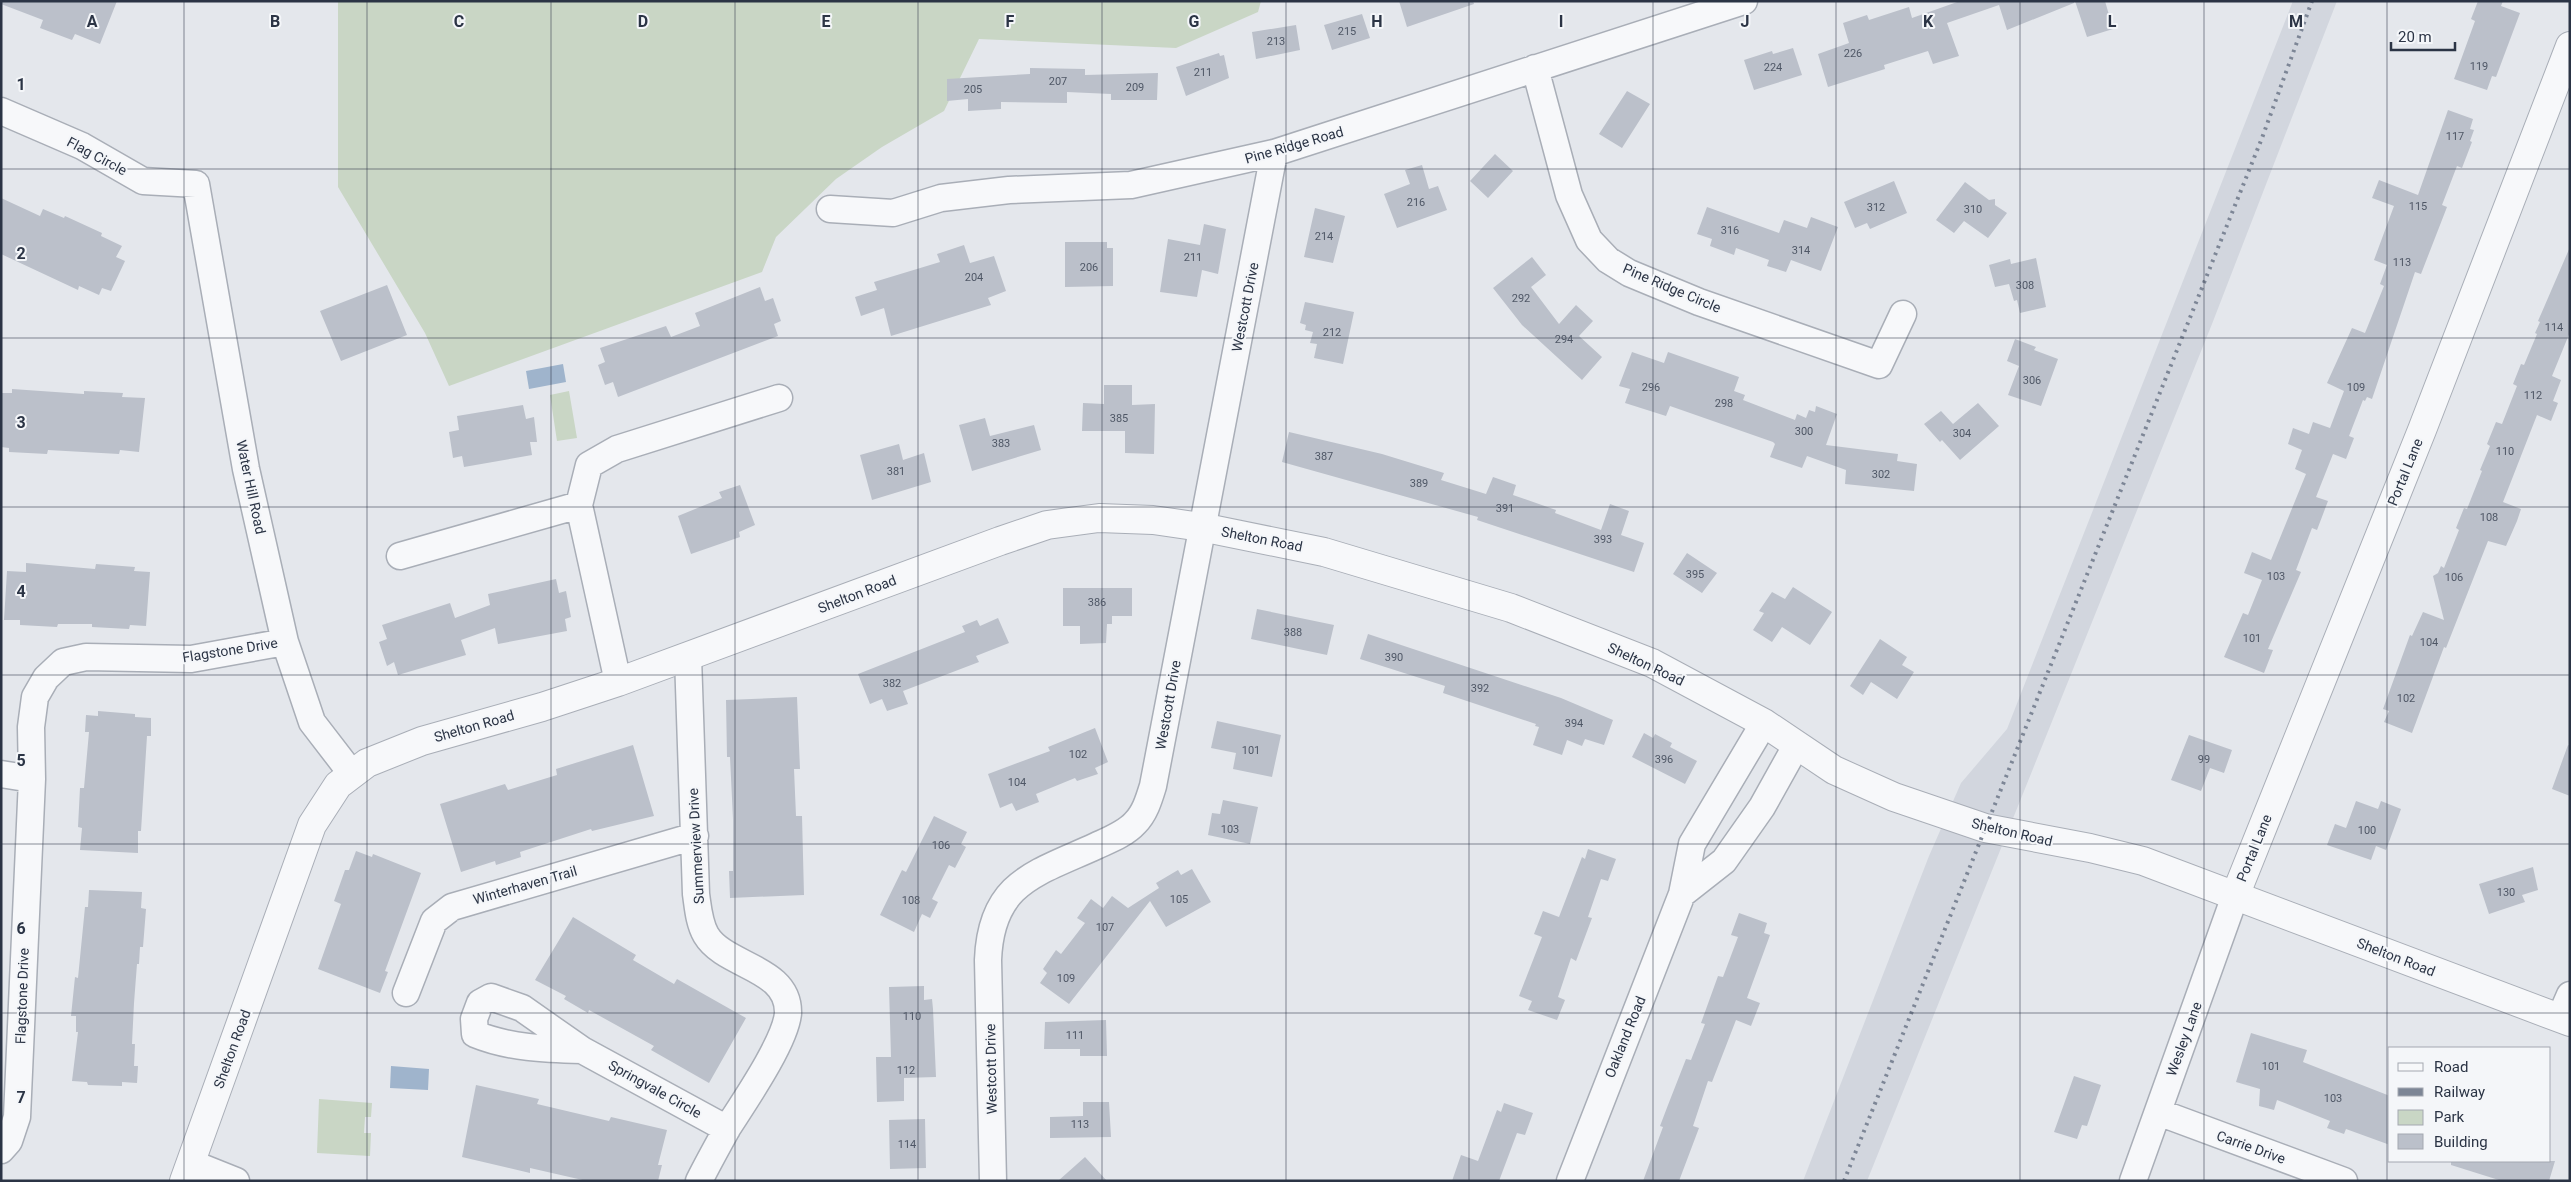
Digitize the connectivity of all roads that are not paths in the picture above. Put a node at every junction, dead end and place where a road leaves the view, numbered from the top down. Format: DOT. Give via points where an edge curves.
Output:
graph roads {
  1 [pos="1744,1"];
  2 [pos="2570,46"];
  3 [pos="1535,68"];
  4 [pos="1,111"];
  5 [pos="1274,153"];
  6 [pos="196,184"];
  7 [pos="830,209"];
  8 [pos="1903,314"];
  9 [pos="779,398"];
  10 [pos="579,505"];
  11 [pos="1201,527"];
  12 [pos="400,556"];
  13 [pos="285,642"];
  14 [pos="688,657"];
  15 [pos="618,682"];
  16 [pos="1764,724"];
  17 [pos="1796,746"];
  18 [pos="1,774"];
  19 [pos="352,774"];
  20 [pos="32,778"];
  21 [pos="695,836"];
  22 [pos="1682,894"];
  23 [pos="2235,896"];
  24 [pos="406,993"];
  25 [pos="2567,1012"];
  26 [pos="582,1050"];
  27 [pos="2158,1112"];
  28 [pos="727,1129"];
  29 [pos="1,1150"];
  30 [pos="187,1172"];
  31 [pos="236,1181"];
  32 [pos="699,1181"];
  33 [pos="993,1181"];
  34 [pos="1570,1181"];
  35 [pos="2133,1181"];
  36 [pos="2344,1181"];
  1 -- 3 [label="street, Pine Ridge Road"];
  2 -- 23 [label="street, Portal Lane" via="2422,430"];
  3 -- 5 [label="street, Pine Ridge Road"];
  3 -- 8 [label="street, Pine Ridge Circle" via="1569,195 1589,240 1608,260 1629,273 1699,302 1879,365"];
  4 -- 6 [label="street, Flag Circle" via="82,146 144,181"];
  5 -- 7 [label="street, Pine Ridge Road" via="1131,185 1009,190 941,198 893,213"];
  5 -- 11 [label="street, Westcott Drive"];
  6 -- 13 [label="street, Water Hill Road" via="246,469"];
  9 -- 10 [label="street" via="617,449 589,465"];
  10 -- 12 [label="street"];
  10 -- 15 [label="street"];
  11 -- 14 [label="street, Shelton Road" via="1153,520 1099,518 1047,525"];
  11 -- 16 [label="street, Shelton Road" via="1324,552 1511,608 1652,663"];
  11 -- 33 [label="street, Westcott Drive" via="1153,786 1146,808 1135,824 1118,836 1040,870 1018,884 995,919 988,960"];
  13 -- 19 [label="street, Water Hill Road" via="312,722"];
  13 -- 20 [label="street, Flagstone Drive" via="191,659 86,657 63,662 46,678 35,697"];
  14 -- 15 [label="street, Shelton Road"];
  14 -- 21 [label="street, Summerview Drive"];
  15 -- 19 [label="street, Shelton Road" via="422,741 367,763"];
  16 -- 17 [label="street, Shelton Road"];
  16 -- 22 [label="street, Oakland Road" via="1692,844"];
  17 -- 22 [label="street" via="1762,807 1724,861"];
  17 -- 23 [label="street, Shelton Road" via="1865,785 1925,808 2006,833 2143,861"];
  18 -- 20 [label="street"];
  19 -- 30 [label="street, Shelton Road" via="338,785 312,825"];
  20 -- 29 [label="street, Flagstone Drive" via="18,1117 9,1141"];
  21 -- 24 [label="street, Winterhaven Trail" via="452,906 434,921"];
  21 -- 28 [label="street, Summerview Drive" via="696,894 706,935 727,954 777,984 785,997 788,1012 762,1074"];
  22 -- 34 [label="street, Oakland Road"];
  23 -- 25 [label="street, Shelton Road"];
  23 -- 27 [label="street, Wesley Lane"];
  26 -- 28 [label="street, Springvale Circle"];
  27 -- 35 [label="street, Wesley Lane"];
  27 -- 36 [label="street, Carrie Drive"];
  28 -- 32 [label="street, Summerview Drive"];
  30 -- 31 [label="street"];
}
